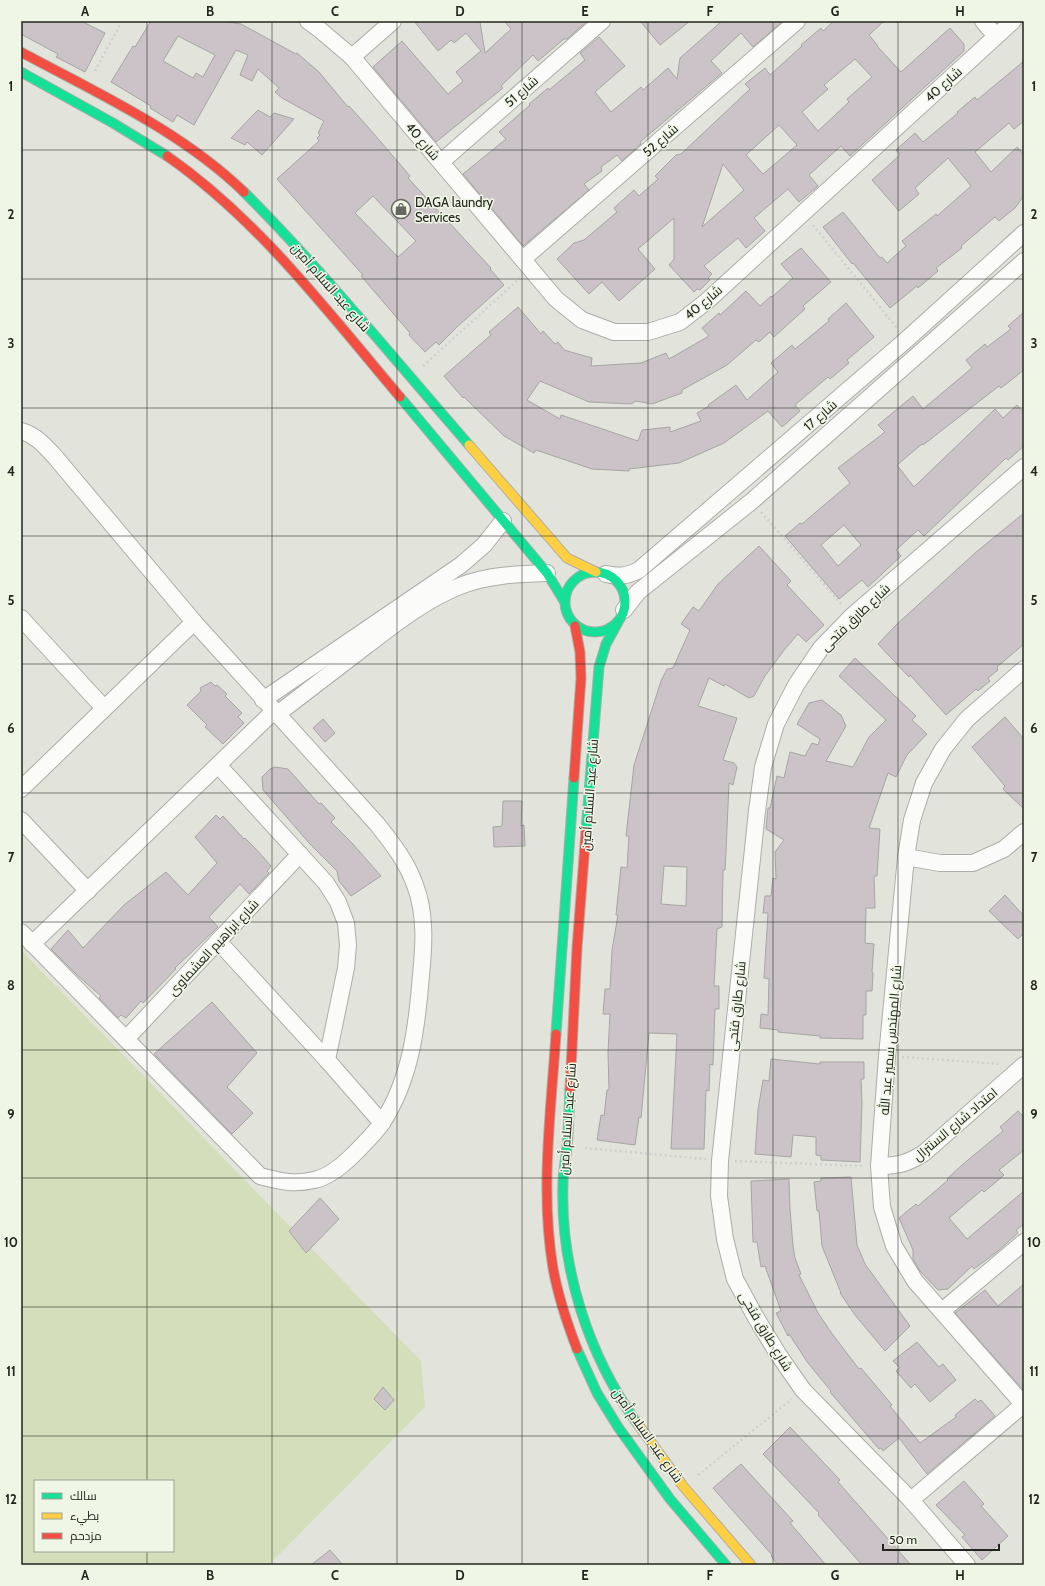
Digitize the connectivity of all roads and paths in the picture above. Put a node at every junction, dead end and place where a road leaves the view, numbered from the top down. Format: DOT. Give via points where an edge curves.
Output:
graph roads {
  1 [pos="122,21"];
  2 [pos="308,21"];
  3 [pos="393,21"];
  4 [pos="602,21"];
  5 [pos="797,21"];
  6 [pos="983,21"];
  7 [pos="1013,21"];
  8 [pos="996,36"];
  9 [pos="21,52"];
  10 [pos="352,57"];
  11 [pos="22,74"];
  12 [pos="86,88"];
  13 [pos="441,162"];
  14 [pos="802,212"];
  15 [pos="1024,233"];
  16 [pos="1024,261"];
  17 [pos="527,264"];
  18 [pos="334,290"];
  19 [pos="320,304"];
  20 [pos="362,321"];
  21 [pos="347,335"];
  22 [pos="906,340"];
  23 [pos="410,378"];
  24 [pos="21,431"];
  25 [pos="1024,467"];
  26 [pos="752,501"];
  27 [pos="503,520"];
  28 [pos="601,573"];
  29 [pos="547,574"];
  30 [pos="564,601"];
  31 [pos="406,608"];
  32 [pos="621,616"];
  33 [pos="852,616"];
  34 [pos="21,618"];
  35 [pos="194,622"];
  36 [pos="575,626"];
  37 [pos="1024,669"];
  38 [pos="104,708"];
  39 [pos="271,709"];
  40 [pos="218,765"];
  41 [pos="21,789"];
  42 [pos="21,820"];
  43 [pos="1024,832"];
  44 [pos="300,854"];
  45 [pos="906,857"];
  46 [pos="88,891"];
  47 [pos="21,932"];
  48 [pos="218,941"];
  49 [pos="32,944"];
  50 [pos="561,948"];
  51 [pos="577,948"];
  52 [pos="126,1039"];
  53 [pos="888,1056"];
  54 [pos="327,1060"];
  55 [pos="1023,1065"];
  56 [pos="382,1123"];
  57 [pos="567,1146"];
  58 [pos="720,1161"];
  59 [pos="879,1166"];
  60 [pos="1024,1242"];
  61 [pos="942,1311"];
  62 [pos="803,1390"];
  63 [pos="1024,1404"];
  64 [pos="683,1486"];
  65 [pos="910,1500"];
  66 [pos="726,1565"];
  67 [pos="751,1565"];
  68 [pos="966,1565"];
  1 -- 12 [label="path"];
  2 -- 10 [label="street, شارع 40"];
  3 -- 10 [label="street"];
  4 -- 13 [label="street, شارع 51"];
  5 -- 17 [label="street, شارع 52"];
  6 -- 8 [label="street"];
  7 -- 8 [label="street, شارع 40"];
  8 -- 14 [label="street, شارع 40"];
  9 -- 12 [label="street, شارع عبد السلام أمين"];
  10 -- 13 [label="street, شارع 40"];
  11 -- 19 [label="street, شارع عبد السلام أمين" via="134,135 200,181 259,236"];
  12 -- 18 [label="street, شارع عبد السلام أمين" via="150,122 213,165 269,217"];
  13 -- 17 [label="street, شارع 40"];
  14 -- 17 [label="street, شارع 40" via="707,301 680,322 648,332 614,332 582,320 556,299"];
  14 -- 22 [label="path"];
  15 -- 22 [label="street, شارع 17"];
  16 -- 26 [label="street, شارع 17"];
  17 -- 23 [label="path"];
  18 -- 19 [label="street" via="330,300"];
  18 -- 20 [label="street, شارع عبد السلام أمين"];
  19 -- 21 [label="street, شارع عبد السلام أمين"];
  20 -- 21 [label="street" via="353,324"];
  20 -- 23 [label="street, شارع عبد السلام أمين"];
  21 -- 27 [label="street, شارع عبد السلام أمين"];
  22 -- 28 [label="street, شارع 17" via="639,570 628,576"];
  23 -- 28 [label="street, شارع عبد السلام أمين" via="567,558"];
  24 -- 35 [label="street" via="44,444"];
  25 -- 33 [label="street, شارع طارق فتحى"];
  26 -- 32 [label="street, شارع 17" via="638,592"];
  26 -- 33 [label="path"];
  27 -- 29 [label="street, شارع عبد السلام أمين"];
  27 -- 31 [label="street" via="484,544 461,565"];
  28 -- 30 [label="street" via="578,576 566,591"];
  28 -- 32 [label="street" via="613,578 623,592 625,601"];
  29 -- 30 [label="street, شارع عبد السلام أمين"];
  29 -- 31 [label="street" via="489,577 461,585"];
  30 -- 36 [label="street" via="565,610"];
  31 -- 39 [label="street"];
  32 -- 36 [label="street" via="611,628 598,633 583,631"];
  32 -- 51 [label="street, شارع عبد السلام أمين" via="606,643 599,667"];
  33 -- 58 [label="street, شارع طارق فتحى" via="821,648 796,685 776,724 763,767 756,811"];
  34 -- 38 [label="street"];
  35 -- 38 [label="street"];
  35 -- 39 [label="street"];
  36 -- 50 [label="street, شارع عبد السلام أمين" via="581,678"];
  37 -- 45 [label="street, شارع المهندس سمير عبد الله" via="967,719 943,750 924,783 912,820"];
  38 -- 41 [label="street"];
  39 -- 40 [label="street"];
  39 -- 56 [label="street" via="377,824 400,853 416,886 423,921 418,1015 413,1047 400,1089"];
  40 -- 44 [label="street"];
  40 -- 46 [label="street"];
  42 -- 46 [label="street"];
  43 -- 45 [label="street" via="1004,849 973,863 940,863"];
  44 -- 48 [label="street, شارع ابراهيم العشماوى"];
  44 -- 54 [label="street" via="326,883 343,916 347,930 346,968"];
  45 -- 53 [label="street, شارع المهندس سمير عبد الله"];
  46 -- 49 [label="street"];
  47 -- 49 [label="street"];
  48 -- 52 [label="street, شارع ابراهيم العشماوى"];
  48 -- 54 [label="street"];
  49 -- 52 [label="street"];
  50 -- 51 [label="street"];
  50 -- 66 [label="street, شارع عبد السلام أمين" via="547,1180 553,1268 563,1311 578,1353 597,1393 618,1427 670,1499"];
  51 -- 57 [label="street, شارع عبد السلام أمين"];
  52 -- 56 [label="street" via="260,1176 287,1183 315,1180 340,1168"];
  53 -- 55 [label="path"];
  53 -- 59 [label="street, شارع المهندس سمير عبد الله"];
  54 -- 56 [label="street"];
  55 -- 59 [label="street, امتداد شارع السنترال" via="924,1153 911,1162"];
  57 -- 58 [label="path"];
  57 -- 64 [label="street, شارع عبد السلام أمين" via="563,1183 564,1225 580,1307 594,1347 612,1384"];
  58 -- 59 [label="path"];
  58 -- 62 [label="street, شارع طارق فتحى" via="719,1196 725,1238 735,1279 778,1354"];
  59 -- 61 [label="street, شارع المهندس سمير عبد الله" via="882,1207 894,1246 915,1281"];
  60 -- 61 [label="street"];
  61 -- 63 [label="street, شارع المهندس سمير عبد الله"];
  62 -- 64 [label="path"];
  62 -- 65 [label="street, شارع طارق فتحى"];
  63 -- 65 [label="street"];
  64 -- 67 [label="street, شارع عبد السلام أمين"];
  65 -- 68 [label="street, شارع طارق فتحى"];
}
